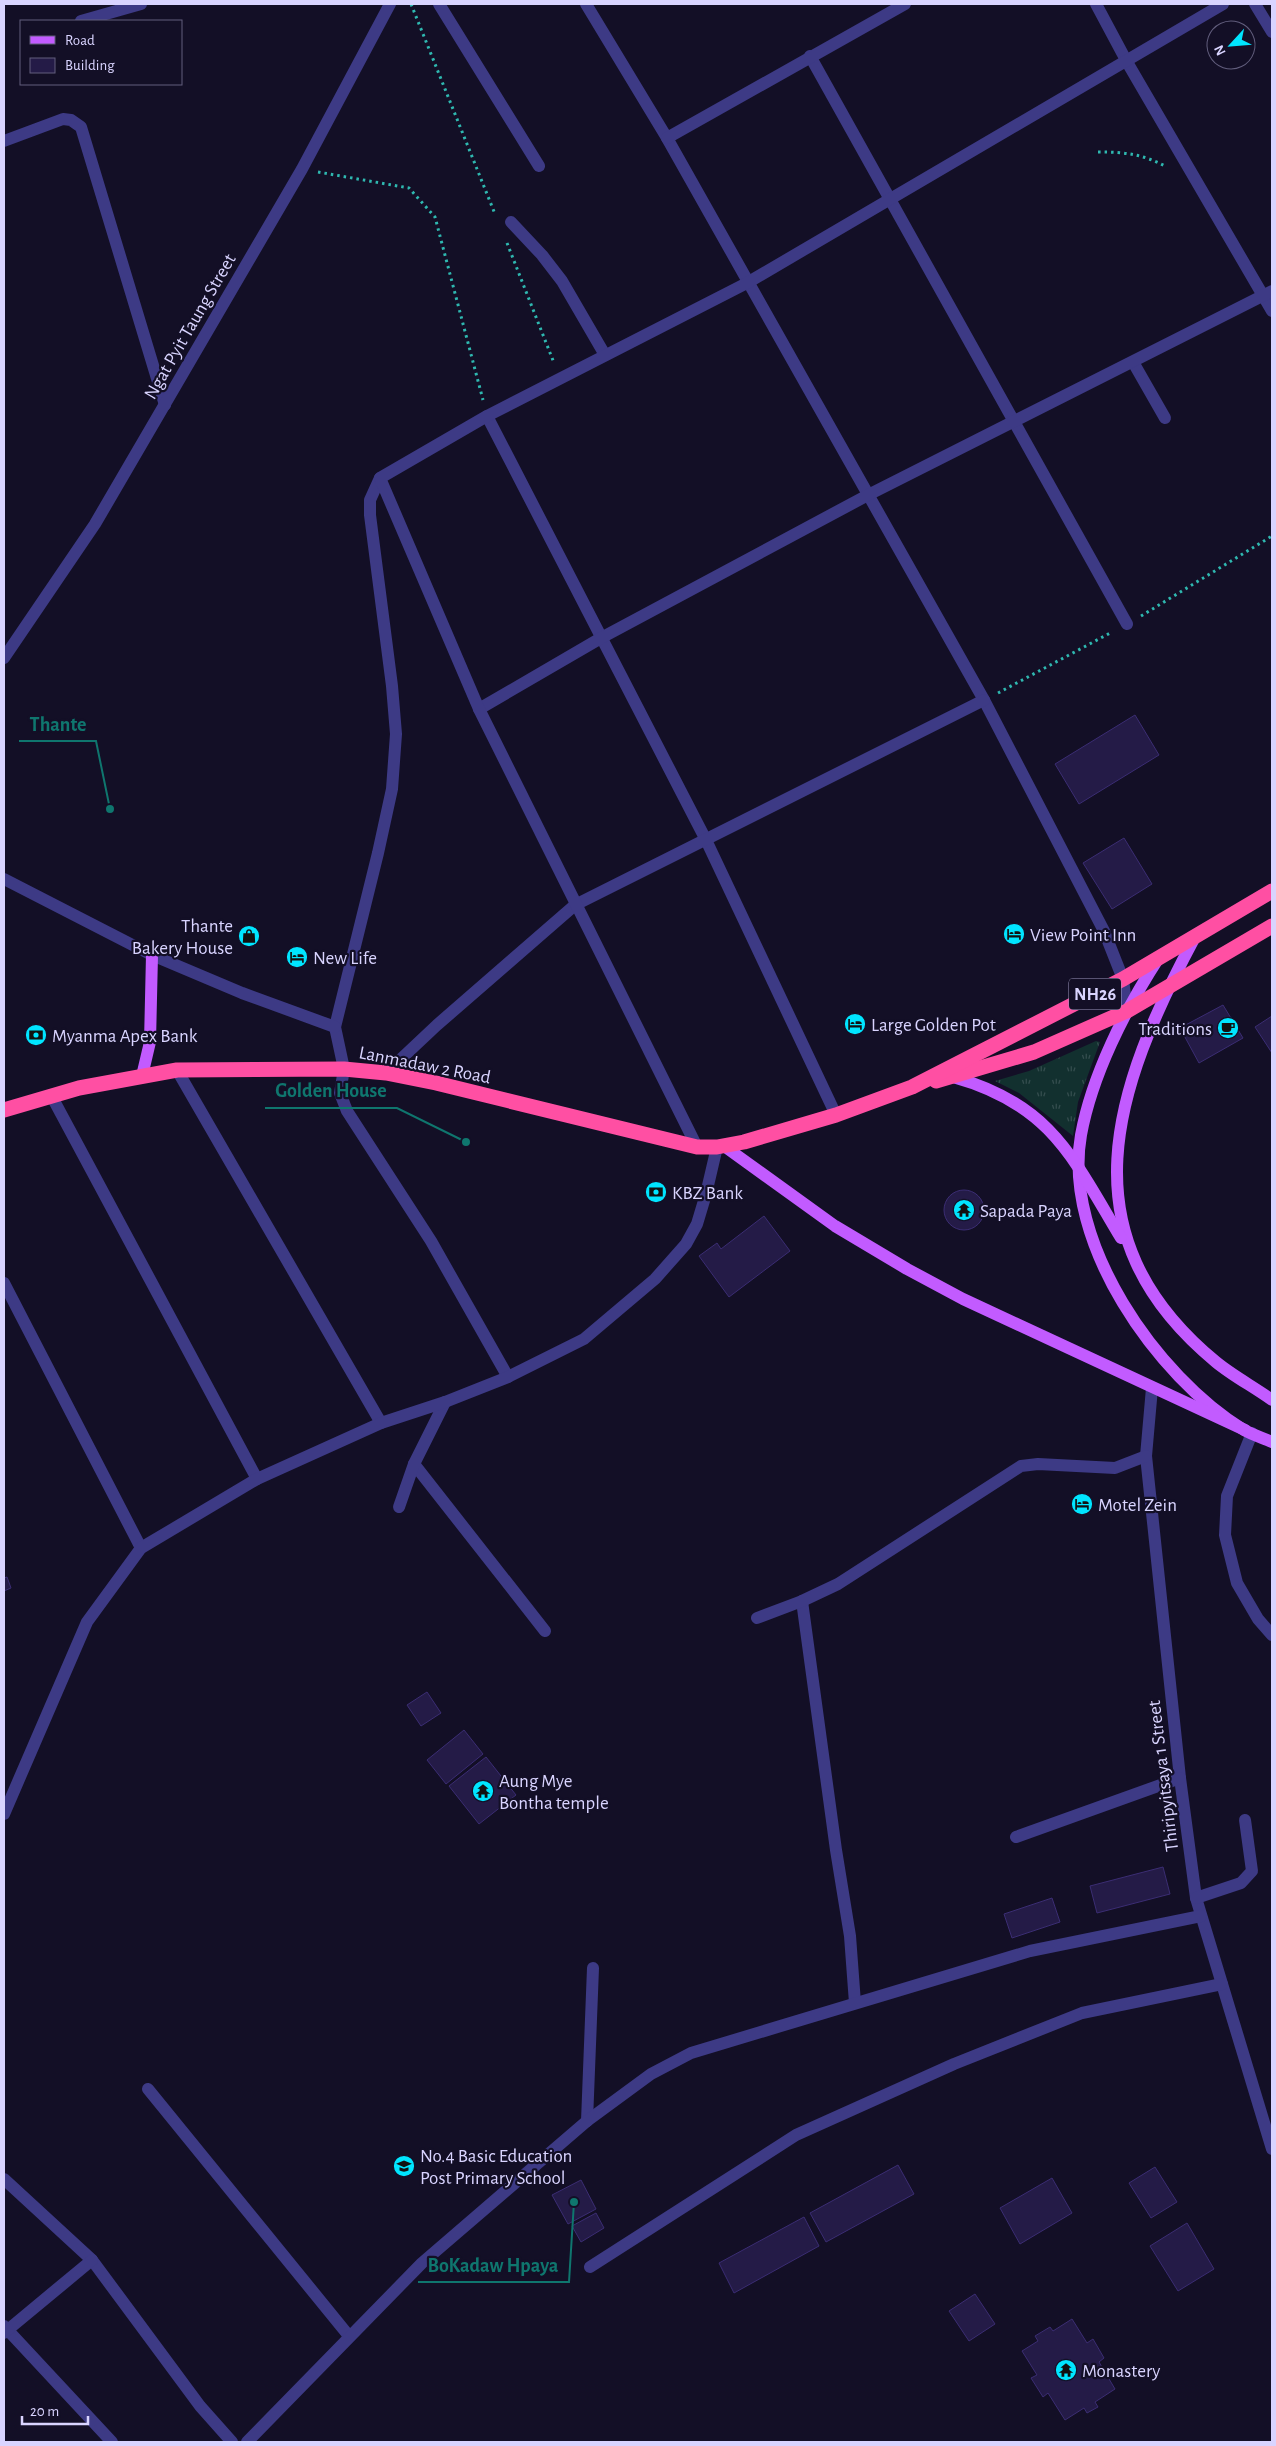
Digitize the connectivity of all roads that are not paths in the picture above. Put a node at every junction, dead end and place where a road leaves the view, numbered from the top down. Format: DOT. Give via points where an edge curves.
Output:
graph roads {
  1 [pos="141,4"];
  2 [pos="390,4"];
  3 [pos="439,4"];
  4 [pos="586,4"];
  5 [pos="906,4"];
  6 [pos="1096,4"];
  7 [pos="1223,4"];
  8 [pos="1255,4"];
  9 [pos="85,20"];
  10 [pos="1272,32"];
  11 [pos="810,56"];
  12 [pos="1127,62"];
  13 [pos="667,138"];
  14 [pos="4,141"];
  15 [pos="539,166"];
  16 [pos="890,199"];
  17 [pos="505,222"];
  18 [pos="747,283"];
  19 [pos="1268,294"];
  20 [pos="1272,311"];
  21 [pos="605,355"];
  22 [pos="1133,362"];
  23 [pos="165,405"];
  24 [pos="487,416"];
  25 [pos="1165,418"];
  26 [pos="1014,422"];
  27 [pos="380,478"];
  28 [pos="868,495"];
  29 [pos="1127,624"];
  30 [pos="601,638"];
  31 [pos="4,658"];
  32 [pos="984,700"];
  33 [pos="478,709"];
  34 [pos="706,840"];
  35 [pos="4,879"];
  36 [pos="1272,891"];
  37 [pos="575,905"];
  38 [pos="1272,926"];
  39 [pos="1194,937"];
  40 [pos="152,954"];
  41 [pos="1158,959"];
  42 [pos="1123,979"];
  43 [pos="1169,985"];
  44 [pos="1127,1011"];
  45 [pos="335,1027"];
  46 [pos="344,1069"];
  47 [pos="177,1070"];
  48 [pos="386,1074"];
  49 [pos="142,1076"];
  50 [pos="953,1078"];
  51 [pos="912,1087"];
  52 [pos="52,1096"];
  53 [pos="4,1110"];
  54 [pos="836,1115"];
  55 [pos="697,1146"];
  56 [pos="720,1147"];
  57 [pos="1079,1167"];
  58 [pos="1134,1260"];
  59 [pos="4,1283"];
  60 [pos="508,1377"];
  61 [pos="1152,1388"];
  62 [pos="1272,1400"];
  63 [pos="445,1402"];
  64 [pos="381,1423"];
  65 [pos="1248,1432"];
  66 [pos="1272,1442"];
  67 [pos="1146,1456"];
  68 [pos="414,1464"];
  69 [pos="257,1479"];
  70 [pos="399,1507"];
  71 [pos="141,1548"];
  72 [pos="802,1601"];
  73 [pos="757,1618"];
  74 [pos="545,1630"];
  75 [pos="1272,1635"];
  76 [pos="1180,1778"];
  77 [pos="4,1814"];
  78 [pos="1245,1820"];
  79 [pos="1016,1837"];
  80 [pos="1196,1898"];
  81 [pos="1201,1916"];
  82 [pos="593,1968"];
  83 [pos="1222,1984"];
  84 [pos="855,2003"];
  85 [pos="148,2089"];
  86 [pos="587,2121"];
  87 [pos="1272,2149"];
  88 [pos="4,2179"];
  89 [pos="92,2260"];
  90 [pos="590,2267"];
  91 [pos="5,2329"];
  92 [pos="349,2336"];
  93 [pos="112,2442"];
  94 [pos="232,2442"];
  95 [pos="247,2442"];
  1 -- 9 [label="street"];
  2 -- 23 [label="street, Ngat Pyit Taung Street" via="302,170"];
  3 -- 15 [label="street"];
  4 -- 13 [label="street"];
  5 -- 11 [label="street"];
  6 -- 12 [label="street"];
  7 -- 12 [label="street"];
  8 -- 10 [label="street"];
  11 -- 13 [label="street"];
  11 -- 16 [label="street"];
  12 -- 16 [label="street"];
  12 -- 19 [label="street"];
  13 -- 18 [label="street"];
  14 -- 23 [label="street" via="63,118 81,127"];
  16 -- 18 [label="street"];
  16 -- 26 [label="street"];
  17 -- 21 [label="street" via="542,255 562,281"];
  18 -- 21 [label="street"];
  18 -- 28 [label="street"];
  19 -- 20 [label="street"];
  19 -- 22 [label="street"];
  21 -- 24 [label="street"];
  22 -- 25 [label="street"];
  22 -- 26 [label="street"];
  23 -- 31 [label="street, Ngat Pyit Taung Street" via="96,524"];
  24 -- 27 [label="street"];
  24 -- 30 [label="street"];
  26 -- 28 [label="street"];
  26 -- 29 [label="street"];
  27 -- 33 [label="street"];
  27 -- 45 [label="street" via="370,500 370,515 396,734 392,780 378,853"];
  28 -- 30 [label="street"];
  28 -- 32 [label="street"];
  30 -- 33 [label="street"];
  30 -- 34 [label="street"];
  32 -- 34 [label="street"];
  32 -- 42 [label="street" via="1104,931"];
  33 -- 37 [label="street"];
  34 -- 37 [label="street"];
  34 -- 54 [label="street"];
  35 -- 40 [label="street"];
  36 -- 39 [label="highway, NH26"];
  37 -- 48 [label="street" via="437,1025"];
  37 -- 55 [label="street"];
  38 -- 43 [label="highway, NH26"];
  39 -- 41 [label="highway, NH26"];
  39 -- 43 [label="main road"];
  40 -- 45 [label="street" via="242,993"];
  40 -- 49 [label="main road" via="150,1042"];
  41 -- 42 [label="highway, NH26"];
  41 -- 44 [label="main road"];
  42 -- 44 [label="street"];
  42 -- 51 [label="highway, NH26"];
  43 -- 44 [label="highway, NH26"];
  43 -- 58 [label="main road" via="1129,1086 1116,1157 1116,1194 1122,1229"];
  44 -- 50 [label="highway, NH26" via="1034,1052"];
  44 -- 57 [label="main road" via="1090,1100 1081,1136"];
  45 -- 46 [label="street"];
  46 -- 47 [label="highway, Lanmadaw 2 Road / NH26"];
  46 -- 48 [label="highway, Lanmadaw 2 Road / NH26"];
  46 -- 60 [label="street" via="340,1093 347,1111 431,1242"];
  47 -- 49 [label="highway, Lanmadaw 2 Road / NH26"];
  47 -- 64 [label="street"];
  48 -- 55 [label="highway, Lanmadaw 2 Road / NH26" via="436,1083"];
  49 -- 52 [label="highway, Lanmadaw 2 Road / NH26"];
  50 -- 51 [label="highway, NH26"];
  50 -- 57 [label="main road" via="995,1090 1024,1108 1048,1127"];
  51 -- 54 [label="highway, NH26"];
  52 -- 53 [label="highway, Lanmadaw 2 Road / NH26"];
  52 -- 69 [label="street"];
  54 -- 56 [label="highway, NH26"];
  55 -- 56 [label="highway, Lanmadaw 2 Road / NH26"];
  56 -- 60 [label="street" via="697,1224 686,1244 655,1279 584,1339"];
  56 -- 61 [label="main road" via="835,1226 907,1269 963,1299"];
  57 -- 58 [label="main road"];
  57 -- 65 [label="main road" via="1093,1239 1118,1297 1172,1368 1203,1398"];
  58 -- 62 [label="main road" via="1154,1295 1182,1330 1216,1363"];
  59 -- 71 [label="street"];
  60 -- 63 [label="street"];
  61 -- 65 [label="main road"];
  61 -- 67 [label="street, Thiripyitsaya 1 Street"];
  63 -- 64 [label="street"];
  63 -- 68 [label="street"];
  64 -- 69 [label="street"];
  65 -- 66 [label="main road"];
  65 -- 75 [label="street" via="1227,1496 1225,1536 1237,1584"];
  67 -- 72 [label="street" via="1115,1468 1021,1466 838,1584"];
  67 -- 76 [label="street, Thiripyitsaya 1 Street"];
  68 -- 70 [label="street"];
  68 -- 74 [label="street"];
  69 -- 71 [label="street"];
  71 -- 77 [label="street" via="87,1622"];
  72 -- 73 [label="street"];
  72 -- 84 [label="street" via="850,1936"];
  76 -- 79 [label="street"];
  76 -- 80 [label="street, Thiripyitsaya 1 Street"];
  78 -- 80 [label="street" via="1252,1871 1241,1883"];
  80 -- 81 [label="street, Thiripyitsaya 1 Street"];
  81 -- 83 [label="street, Thiripyitsaya 1 Street"];
  81 -- 84 [label="street" via="1030,1951"];
  82 -- 86 [label="street"];
  83 -- 87 [label="street, Thiripyitsaya 1 Street"];
  83 -- 90 [label="street" via="1082,2013 796,2135"];
  84 -- 86 [label="street" via="691,2054 651,2074"];
  85 -- 92 [label="street"];
  86 -- 92 [label="street" via="422,2263"];
  88 -- 89 [label="street"];
  89 -- 91 [label="street"];
  89 -- 94 [label="street" via="200,2406"];
  91 -- 93 [label="street"];
  92 -- 95 [label="street"];
}
